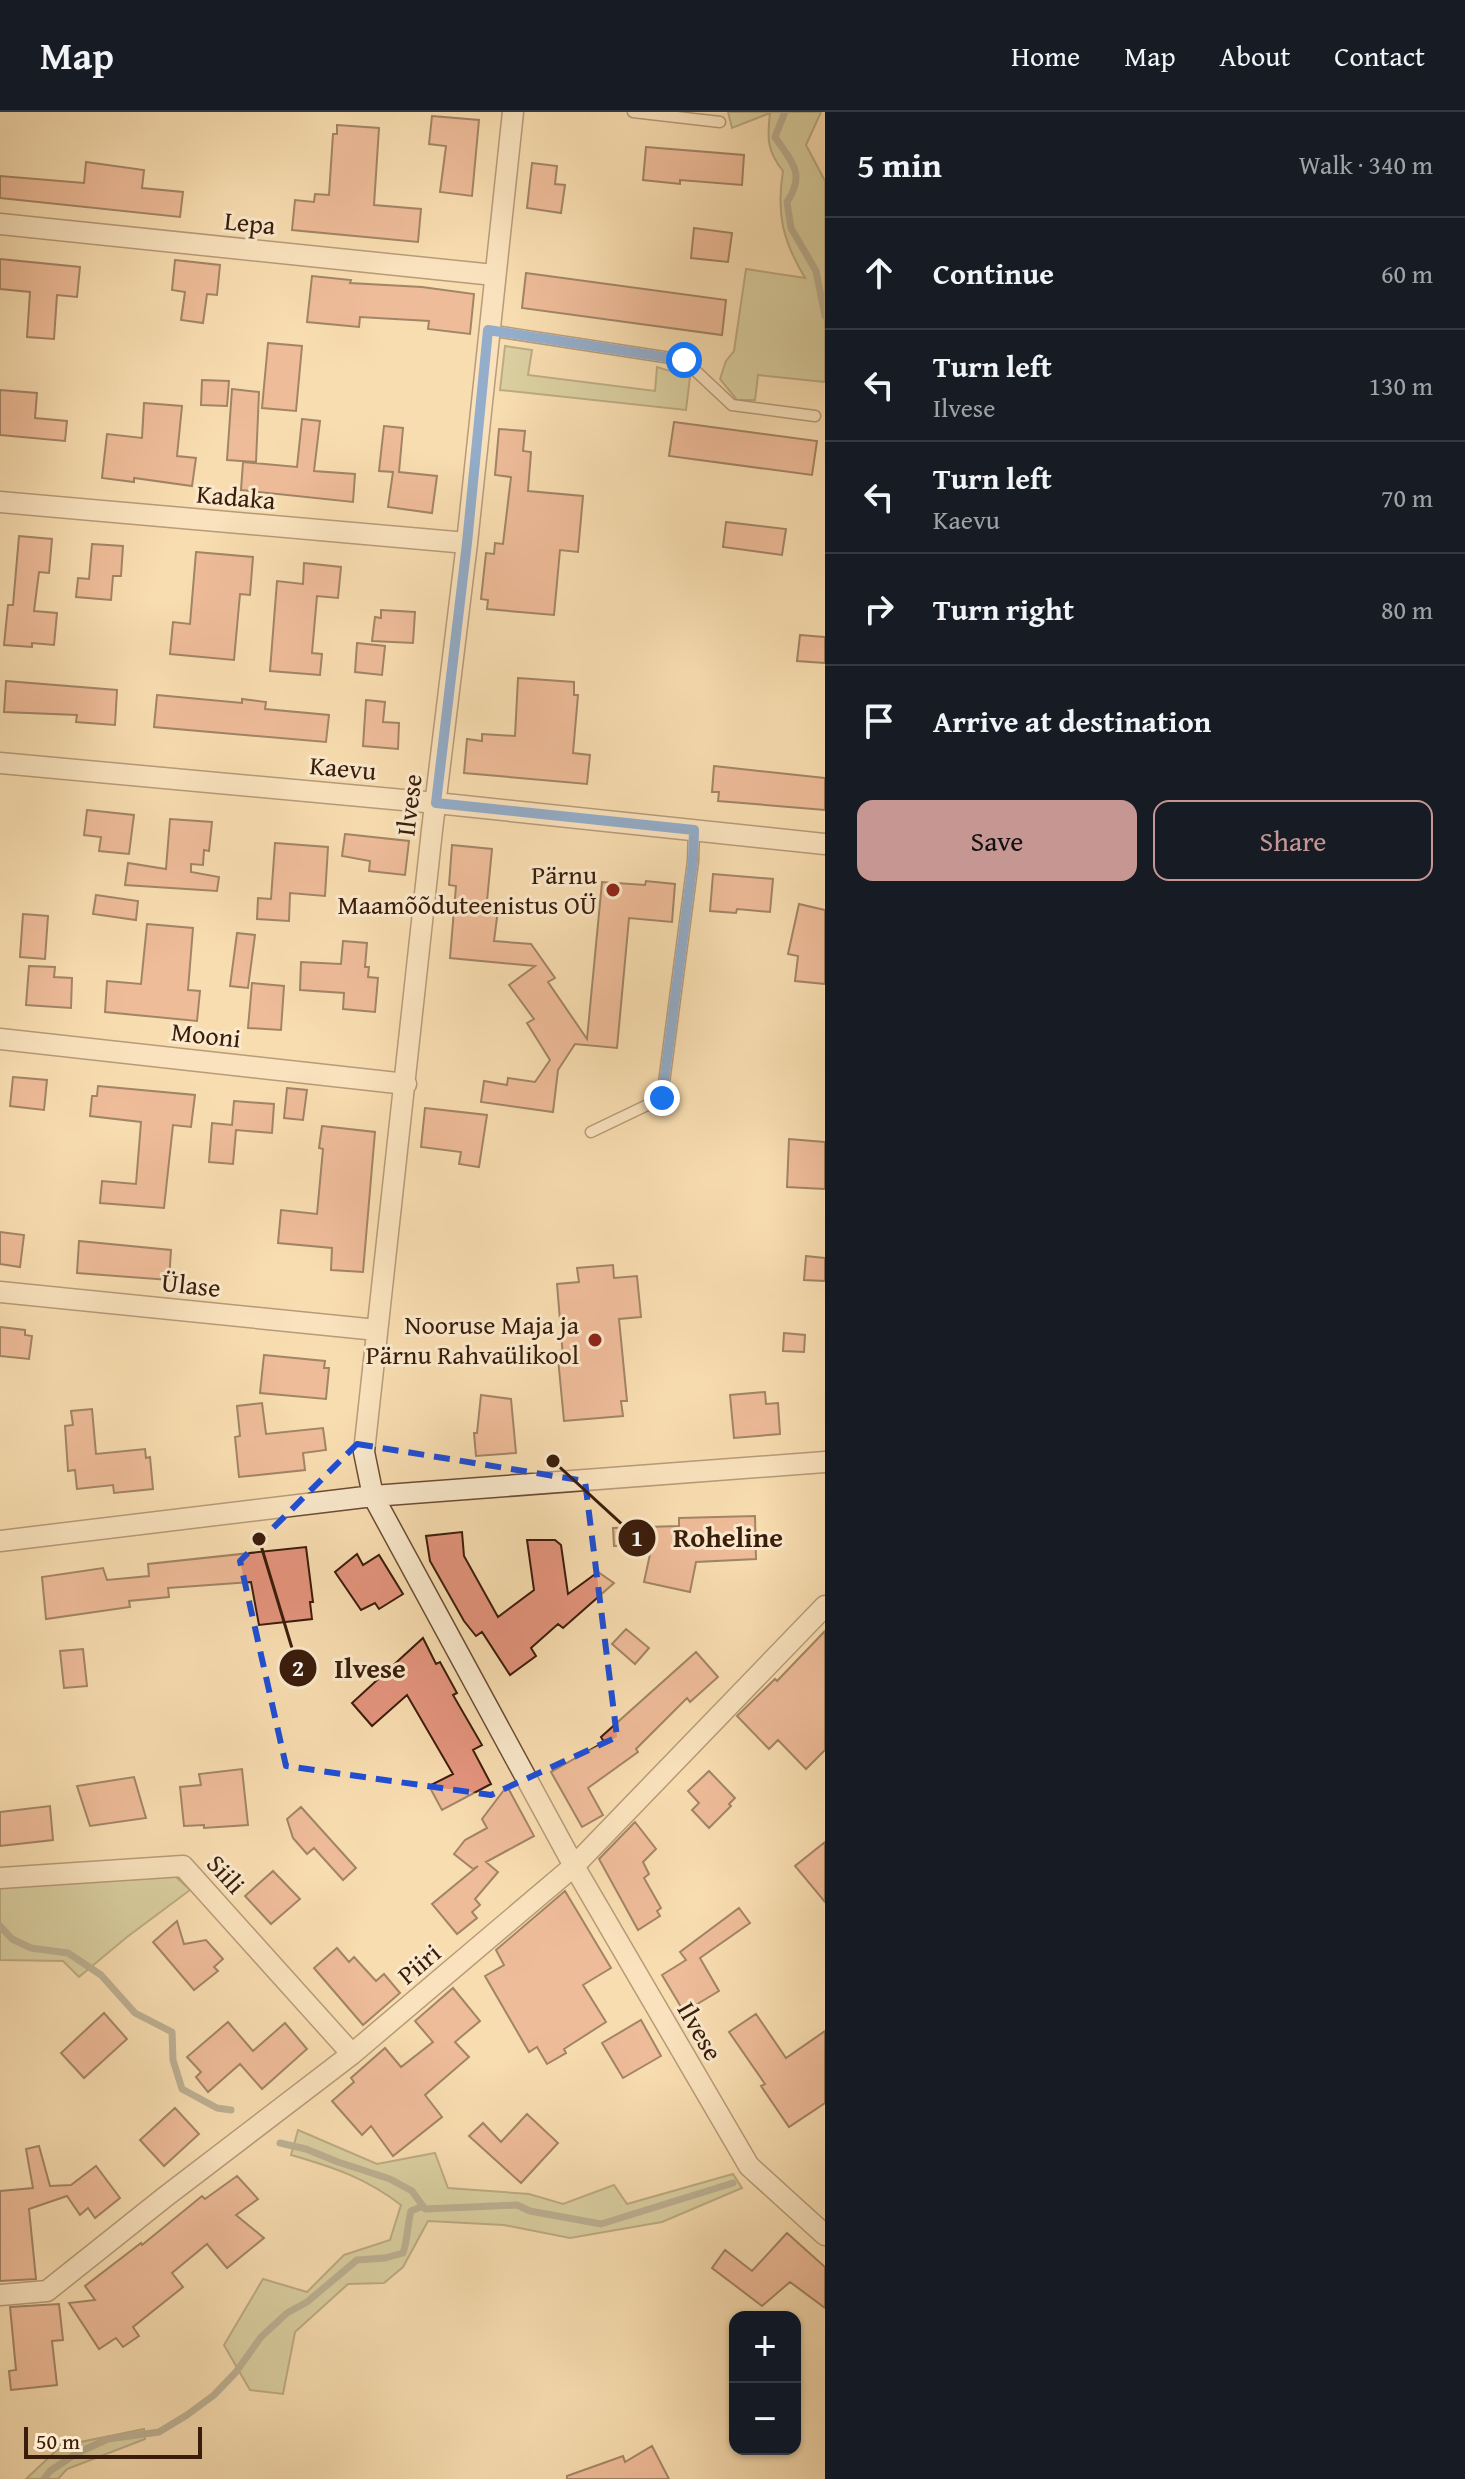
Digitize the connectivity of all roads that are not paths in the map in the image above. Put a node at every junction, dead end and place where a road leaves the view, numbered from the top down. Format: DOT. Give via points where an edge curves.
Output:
graph roads {
  1 [pos="513,112"];
  2 [pos="633,112"];
  3 [pos="720,122"];
  4 [pos="0,224"];
  5 [pos="494,275"];
  6 [pos="488,330"];
  7 [pos="815,416"];
  8 [pos="0,502"];
  9 [pos="467,543"];
  10 [pos="0,763"];
  11 [pos="436,803"];
  12 [pos="694,830"];
  13 [pos="825,844"];
  14 [pos="0,1039"];
  15 [pos="406,1084"];
  16 [pos="591,1132"];
  17 [pos="0,1292"];
  18 [pos="377,1330"];
  19 [pos="825,1462"];
  20 [pos="373,1496"];
  21 [pos="0,1541"];
  22 [pos="825,1606"];
  23 [pos="574,1866"];
  24 [pos="0,1878"];
  25 [pos="352,2054"];
  26 [pos="825,2235"];
  27 [pos="0,2295"];
  1 -- 5 [label="street, Ilvese"];
  2 -- 3 [label="lane"];
  4 -- 5 [label="street, Lepa"];
  5 -- 6 [label="street, Ilvese"];
  6 -- 7 [label="lane" via="684,360 732,405"];
  6 -- 9 [label="street, Ilvese"];
  8 -- 9 [label="street, Kadaka"];
  9 -- 11 [label="street, Ilvese"];
  10 -- 11 [label="street, Kaevu"];
  11 -- 12 [label="street, Kaevu"];
  11 -- 15 [label="street, Ilvese"];
  12 -- 13 [label="street, Kaevu"];
  12 -- 16 [label="lane" via="662,1098"];
  14 -- 15 [label="street, Mooni"];
  15 -- 18 [label="street, Ilvese"];
  17 -- 18 [label="street, Ülase"];
  18 -- 20 [label="street, Ilvese" via="364,1452"];
  19 -- 20 [label="street"];
  20 -- 21 [label="street"];
  20 -- 23 [label="street, Ilvese"];
  22 -- 23 [label="street, Piiri"];
  23 -- 25 [label="street, Piiri"];
  23 -- 26 [label="street, Ilvese" via="749,2166"];
  24 -- 25 [label="street, Siili" via="183,1866"];
  25 -- 27 [label="street, Piiri" via="47,2291"];
}
